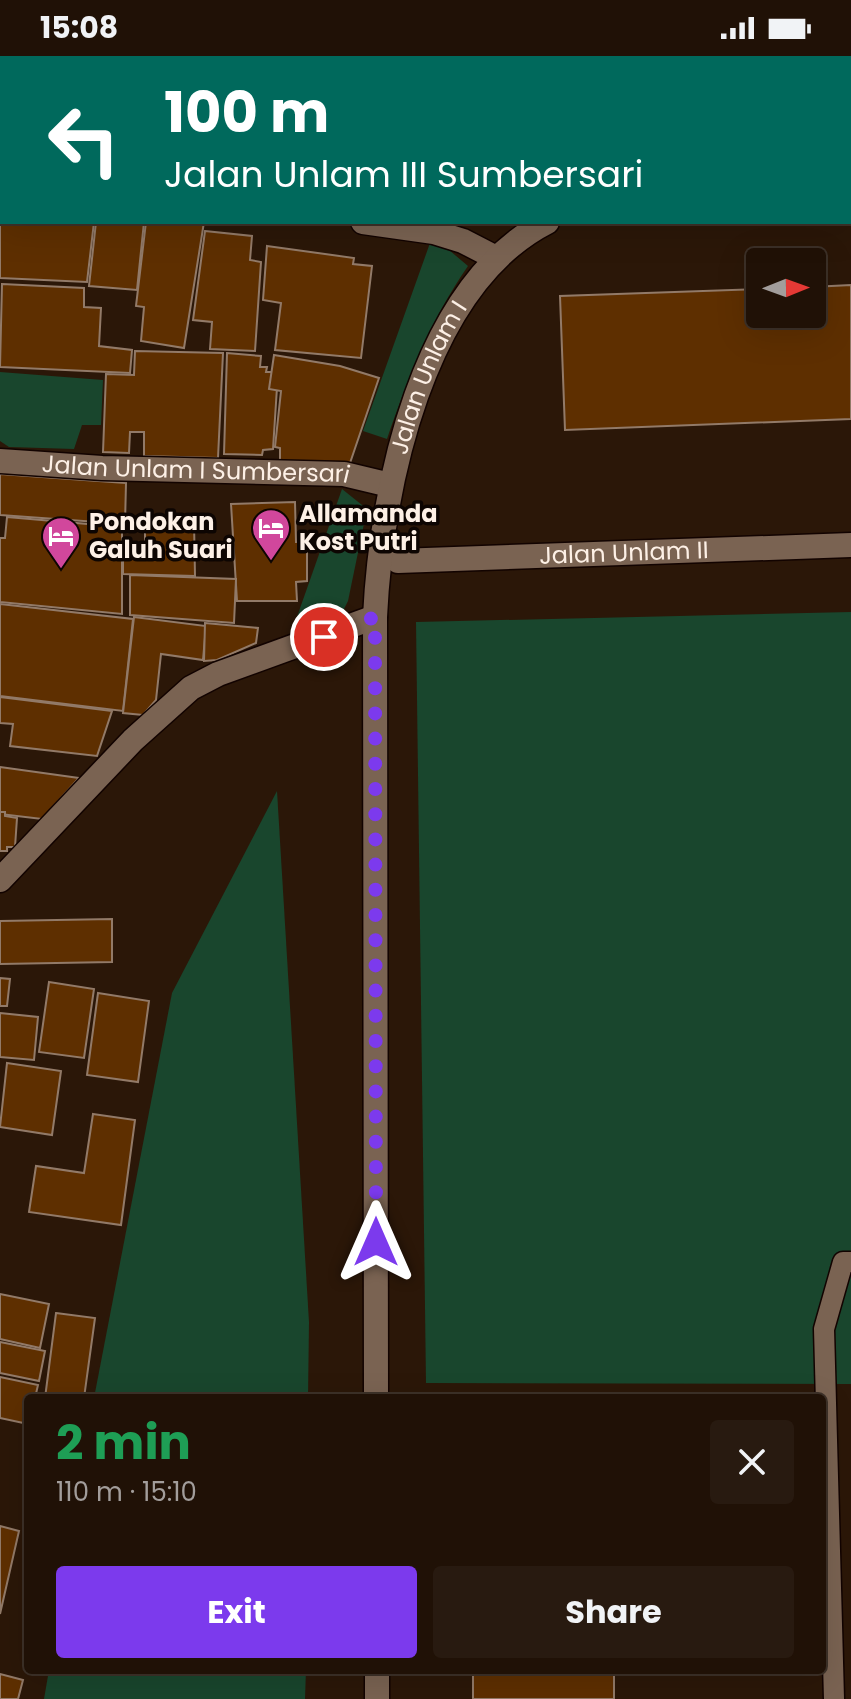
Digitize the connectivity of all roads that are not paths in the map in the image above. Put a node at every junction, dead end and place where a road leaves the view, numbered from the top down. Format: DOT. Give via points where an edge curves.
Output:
graph roads {
  1 [pos="377,224"];
  2 [pos="543,224"];
  3 [pos="496,258"];
  4 [pos="0,461"];
  5 [pos="390,485"];
  6 [pos="851,545"];
  7 [pos="388,567"];
  8 [pos="375,617"];
  9 [pos="0,880"];
  10 [pos="848,1257"];
  11 [pos="376,1394"];
  12 [pos="377,1674"];
  13 [pos="839,1691"];
  14 [pos="377,1699"];
  1 -- 3 [label="street" via="434,232"];
  2 -- 3 [label="street, Jalan Unlam I"];
  3 -- 5 [label="street, Jalan Unlam I" via="464,298 430,364"];
  4 -- 5 [label="street, Jalan Unlam I Sumbersari" via="344,474"];
  5 -- 7 [label="street, Jalan Unlam I" via="381,537"];
  6 -- 7 [label="street, Jalan Unlam II"];
  7 -- 8 [label="street, Jalan Unlam I"];
  8 -- 9 [label="street" via="191,688 133,740"];
  8 -- 11 [label="street, Jalan Unlam I"];
  10 -- 13 [label="lane" via="824,1329"];
  12 -- 14 [label="street"];
}
